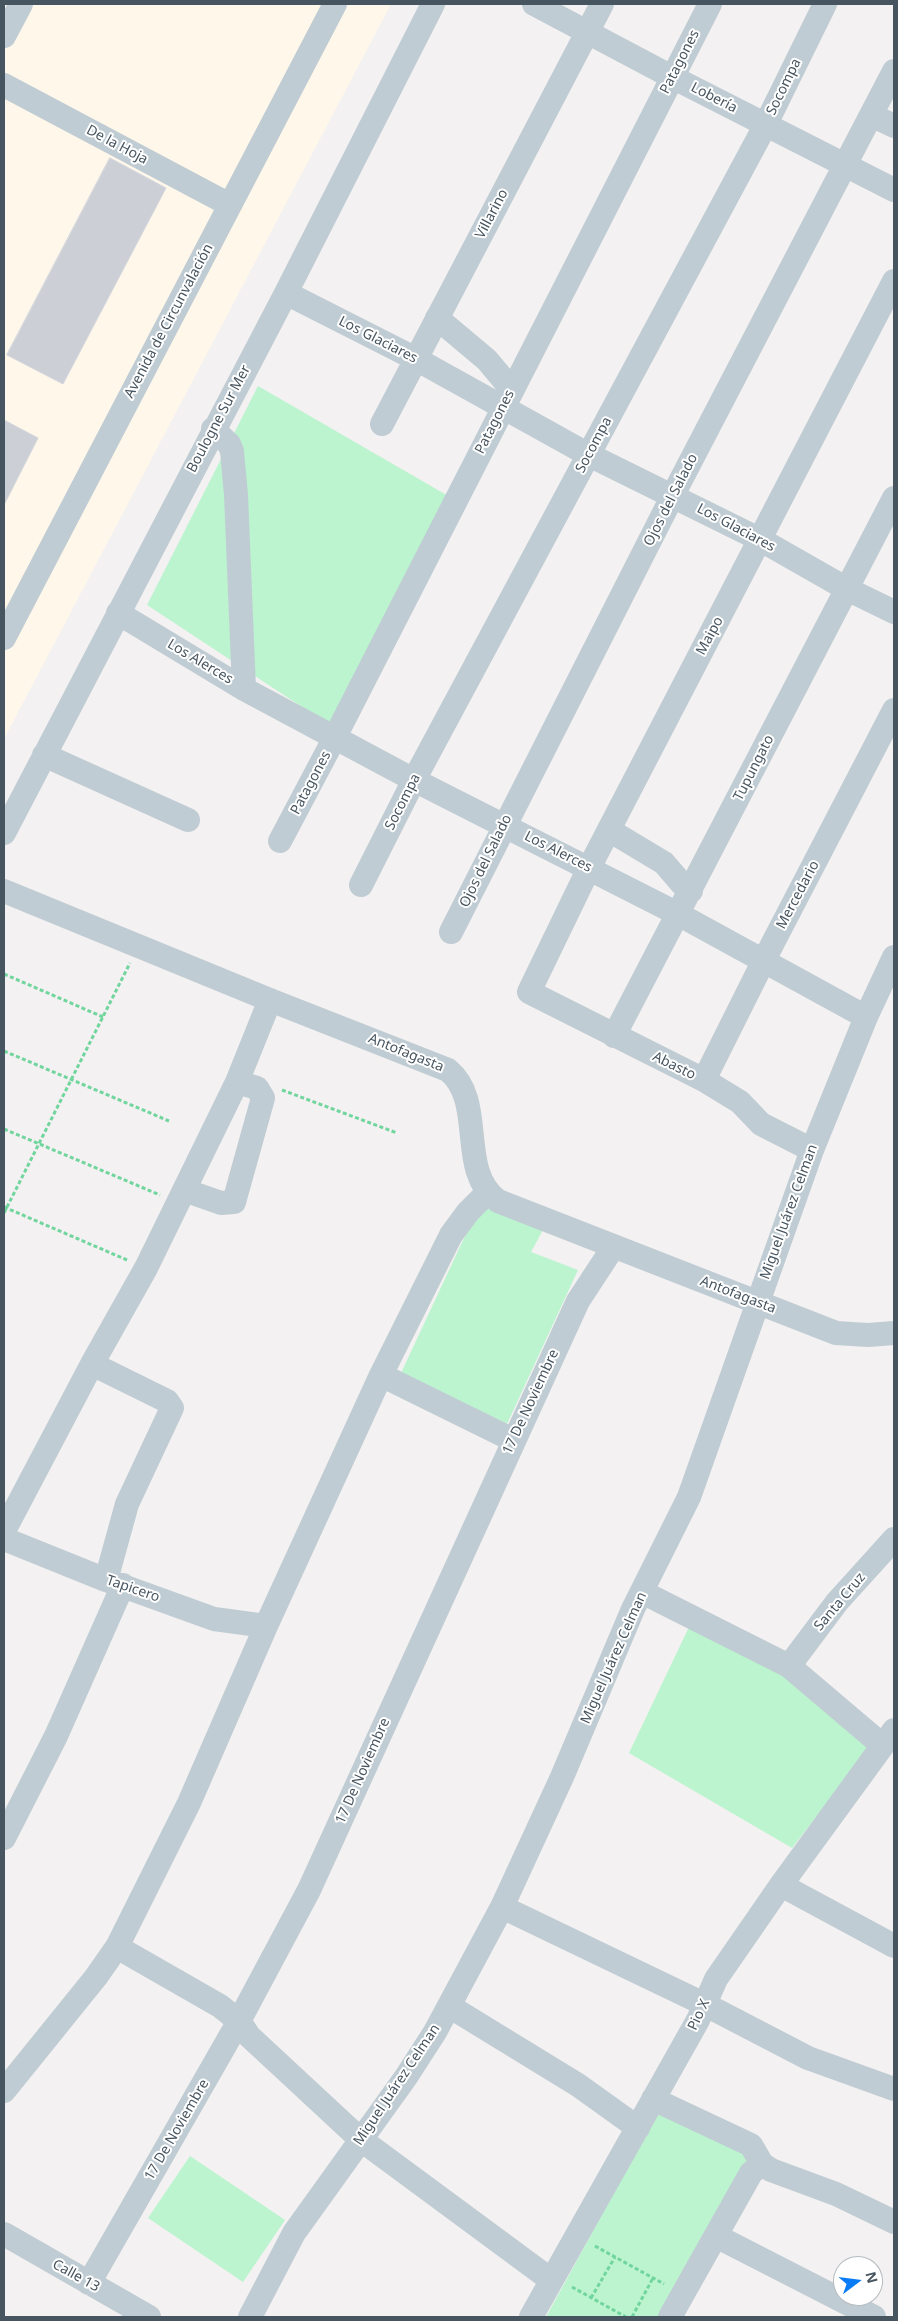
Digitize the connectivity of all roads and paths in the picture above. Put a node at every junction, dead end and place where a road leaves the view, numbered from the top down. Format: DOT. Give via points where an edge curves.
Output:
graph roads {
  1 [pos="21,4"];
  2 [pos="335,4"];
  3 [pos="433,4"];
  4 [pos="534,4"];
  5 [pos="602,4"];
  6 [pos="710,4"];
  7 [pos="825,4"];
  8 [pos="587,32"];
  9 [pos="4,36"];
  10 [pos="894,71"];
  11 [pos="672,77"];
  12 [pos="4,85"];
  13 [pos="871,115"];
  14 [pos="766,124"];
  15 [pos="894,126"];
  16 [pos="846,165"];
  17 [pos="894,190"];
  18 [pos="230,205"];
  19 [pos="894,281"];
  20 [pos="286,293"];
  21 [pos="437,318"];
  22 [pos="416,359"];
  23 [pos="507,398"];
  24 [pos="382,424"];
  25 [pos="213,429"];
  26 [pos="589,455"];
  27 [pos="673,495"];
  28 [pos="894,498"];
  29 [pos="761,540"];
  30 [pos="847,588"];
  31 [pos="894,612"];
  32 [pos="118,613"];
  33 [pos="4,638"];
  34 [pos="244,689"];
  35 [pos="894,710"];
  36 [pos="335,737"];
  37 [pos="44,755"];
  38 [pos="414,780"];
  39 [pos="188,820"];
  40 [pos="504,824"];
  41 [pos="610,830"];
  42 [pos="4,833"];
  43 [pos="280,841"];
  44 [pos="589,868"];
  45 [pos="361,886"];
  46 [pos="691,891"];
  47 [pos="4,892"];
  48 [pos="678,914"];
  49 [pos="451,932"];
  50 [pos="138,947"];
  51 [pos="894,957"];
  52 [pos="763,962"];
  53 [pos="4,974"];
  54 [pos="529,992"];
  55 [pos="270,1000"];
  56 [pos="103,1017"];
  57 [pos="866,1017"];
  58 [pos="614,1036"];
  59 [pos="4,1051"];
  60 [pos="71,1080"];
  61 [pos="704,1080"];
  62 [pos="247,1085"];
  63 [pos="169,1121"];
  64 [pos="4,1129"];
  65 [pos="397,1133"];
  66 [pos="39,1144"];
  67 [pos="812,1150"];
  68 [pos="487,1193"];
  69 [pos="181,1196"];
  70 [pos="5,1208"];
  71 [pos="4,1213"];
  72 [pos="614,1246"];
  73 [pos="146,1268"];
  74 [pos="756,1301"];
  75 [pos="894,1333"];
  76 [pos="92,1364"];
  77 [pos="381,1375"];
  78 [pos="513,1440"];
  79 [pos="4,1531"];
  80 [pos="4,1539"];
  81 [pos="894,1539"];
  82 [pos="114,1582"];
  83 [pos="642,1592"];
  84 [pos="266,1626"];
  85 [pos="789,1666"];
  86 [pos="888,1737"];
  87 [pos="4,1838"];
  88 [pos="781,1885"];
  89 [pos="502,1907"];
  90 [pos="894,1946"];
  91 [pos="117,1947"];
  92 [pos="704,2004"];
  93 [pos="449,2006"];
  94 [pos="239,2021"];
  95 [pos="894,2089"];
  96 [pos="4,2091"];
  97 [pos="653,2099"];
  98 [pos="638,2128"];
  99 [pos="360,2140"];
  100 [pos="762,2164"];
  101 [pos="894,2222"];
  102 [pos="4,2234"];
  103 [pos="716,2236"];
  104 [pos="592,2244"];
  105 [pos="615,2257"];
  106 [pos="653,2278"];
  107 [pos="89,2283"];
  108 [pos="560,2283"];
  109 [pos="667,2286"];
  110 [pos="592,2298"];
  111 [pos="149,2317"];
  112 [pos="250,2317"];
  113 [pos="531,2317"];
  114 [pos="626,2317"];
  115 [pos="632,2317"];
  116 [pos="670,2317"];
  117 [pos="874,2317"];
  1 -- 9 [label="street"];
  2 -- 18 [label="street, Avenida de Circunvalación"];
  3 -- 20 [label="street, Boulogne Sur Mer"];
  4 -- 8 [label="street, Lobería"];
  5 -- 8 [label="street, Villarino"];
  6 -- 11 [label="street, Patagones"];
  7 -- 14 [label="street, Socompa"];
  8 -- 11 [label="street, Lobería"];
  8 -- 21 [label="street, Villarino"];
  10 -- 13 [label="street, Ojos del Salado"];
  11 -- 14 [label="street, Lobería"];
  11 -- 23 [label="street, Patagones"];
  12 -- 18 [label="street, De la Hoja"];
  13 -- 15 [label="street"];
  13 -- 16 [label="street, Ojos del Salado"];
  14 -- 16 [label="street, Lobería"];
  14 -- 26 [label="street, Socompa"];
  16 -- 17 [label="street, Lobería"];
  16 -- 27 [label="street, Ojos del Salado"];
  18 -- 33 [label="street, Avenida de Circunvalación"];
  19 -- 29 [label="street, Maipo"];
  20 -- 22 [label="street, Los Glaciares"];
  20 -- 25 [label="street, Boulogne Sur Mer"];
  21 -- 22 [label="street, Villarino"];
  21 -- 23 [label="street" via="487,360"];
  22 -- 23 [label="street, Los Glaciares"];
  22 -- 24 [label="street, Villarino"];
  23 -- 26 [label="street, Los Glaciares"];
  23 -- 36 [label="street, Patagones"];
  25 -- 32 [label="street, Boulogne Sur Mer"];
  25 -- 34 [label="street" via="232,451"];
  26 -- 27 [label="street, Los Glaciares"];
  26 -- 38 [label="street, Socompa"];
  27 -- 29 [label="street, Los Glaciares"];
  27 -- 40 [label="street, Ojos del Salado"];
  28 -- 30 [label="street, Tupungato"];
  29 -- 30 [label="street, Los Glaciares"];
  29 -- 41 [label="street, Maipo"];
  30 -- 31 [label="street, Los Glaciares"];
  30 -- 46 [label="street, Tupungato"];
  32 -- 34 [label="street, Los Alerces"];
  32 -- 37 [label="street, Boulogne Sur Mer"];
  34 -- 36 [label="street, Los Alerces"];
  35 -- 52 [label="street, Mercedario"];
  36 -- 38 [label="street, Los Alerces"];
  36 -- 43 [label="street, Patagones"];
  37 -- 39 [label="street"];
  37 -- 42 [label="street, Boulogne Sur Mer"];
  38 -- 40 [label="street, Los Alerces"];
  38 -- 45 [label="street, Socompa"];
  40 -- 44 [label="street, Los Alerces"];
  40 -- 49 [label="street, Ojos del Salado"];
  41 -- 44 [label="street, Maipo"];
  41 -- 46 [label="street" via="664,863"];
  44 -- 48 [label="street, Los Alerces"];
  44 -- 54 [label="street, Maipo"];
  46 -- 48 [label="street, Tupungato"];
  47 -- 50 [label="street, Antofagasta"];
  48 -- 52 [label="street, Los Alerces"];
  48 -- 58 [label="street, Tupungato"];
  50 -- 55 [label="street, Antofagasta"];
  50 -- 56 [label="path"];
  51 -- 57 [label="street, Miguel Juárez Celman"];
  52 -- 57 [label="street, Los Alerces"];
  52 -- 61 [label="street, Mercedario"];
  53 -- 56 [label="path"];
  54 -- 58 [label="street, Abasto"];
  55 -- 62 [label="street"];
  55 -- 68 [label="street, Antofagasta" via="448,1070 459,1078 466,1092 477,1169"];
  56 -- 60 [label="path"];
  57 -- 67 [label="street, Miguel Juárez Celman"];
  58 -- 61 [label="street, Abasto"];
  59 -- 60 [label="path"];
  60 -- 63 [label="path"];
  60 -- 66 [label="path"];
  61 -- 67 [label="street, Abasto" via="740,1102 761,1124"];
  62 -- 65 [label="path" via="272,1086"];
  62 -- 69 [label="street"];
  62 -- 69 [label="street" via="262,1092 263,1098 234,1202"];
  64 -- 66 [label="path"];
  66 -- 69 [label="path"];
  66 -- 70 [label="path"];
  67 -- 74 [label="street, Miguel Juárez Celman"];
  68 -- 72 [label="street, Antofagasta" via="498,1201"];
  68 -- 77 [label="street" via="451,1235"];
  69 -- 73 [label="street"];
  70 -- 71 [label="path"];
  70 -- 73 [label="path"];
  72 -- 74 [label="street, Antofagasta"];
  72 -- 78 [label="street, 17 De Noviembre" via="578,1301"];
  73 -- 76 [label="street"];
  74 -- 75 [label="street, Antofagasta" via="836,1333"];
  74 -- 83 [label="street, Miguel Juárez Celman" via="689,1497"];
  76 -- 79 [label="street"];
  76 -- 82 [label="street" via="168,1401 172,1408 127,1504"];
  77 -- 78 [label="street"];
  77 -- 84 [label="street"];
  78 -- 94 [label="street, 17 De Noviembre" via="309,1890"];
  80 -- 82 [label="street, Tapicero"];
  81 -- 85 [label="street, Santa Cruz" via="837,1602"];
  82 -- 84 [label="street, Tapicero" via="214,1618"];
  82 -- 87 [label="street" via="56,1736"];
  83 -- 85 [label="street"];
  83 -- 89 [label="street, Miguel Juárez Celman"];
  84 -- 91 [label="street" via="189,1803"];
  85 -- 86 [label="street"];
  86 -- 88 [label="street, Pio X"];
  88 -- 90 [label="street"];
  88 -- 92 [label="street, Pio X" via="716,1979"];
  89 -- 92 [label="street"];
  89 -- 93 [label="street, Miguel Juárez Celman"];
  91 -- 94 [label="street" via="220,2006"];
  91 -- 96 [label="street"];
  92 -- 95 [label="street" via="808,2058"];
  92 -- 97 [label="street, Pio X"];
  93 -- 98 [label="street" via="578,2085"];
  93 -- 99 [label="street, Miguel Juárez Celman" via="422,2053"];
  94 -- 99 [label="street" via="249,2036"];
  94 -- 107 [label="street, 17 De Noviembre"];
  97 -- 98 [label="street, Pio X"];
  97 -- 100 [label="street" via="752,2145"];
  98 -- 108 [label="street, Pio X"];
  99 -- 108 [label="street"];
  99 -- 112 [label="street, Miguel Juárez Celman" via="294,2233"];
  100 -- 101 [label="street"];
  100 -- 103 [label="street" via="751,2173"];
  102 -- 107 [label="street, Calle 13"];
  103 -- 116 [label="street"];
  103 -- 117 [label="street"];
  104 -- 105 [label="path"];
  105 -- 106 [label="path"];
  105 -- 110 [label="path"];
  106 -- 109 [label="path"];
  106 -- 115 [label="path"];
  107 -- 111 [label="street, Calle 13"];
  108 -- 110 [label="path"];
  108 -- 113 [label="street, Pio X"];
  110 -- 114 [label="path"];
}
